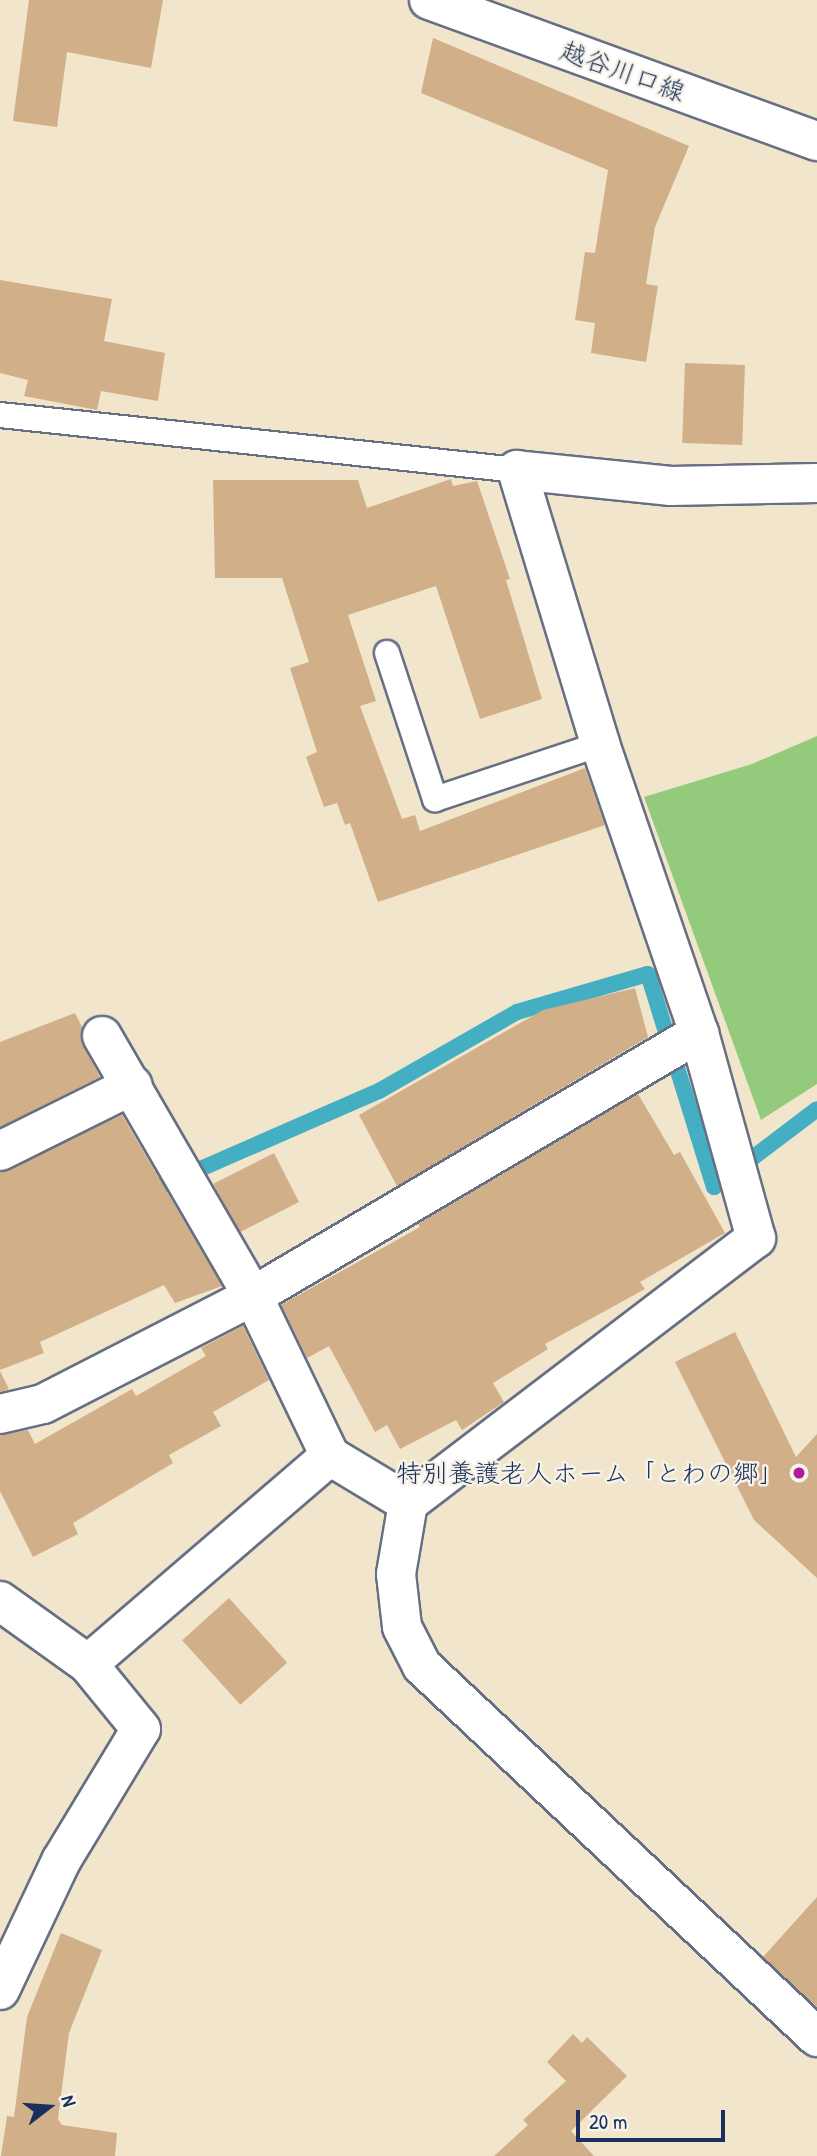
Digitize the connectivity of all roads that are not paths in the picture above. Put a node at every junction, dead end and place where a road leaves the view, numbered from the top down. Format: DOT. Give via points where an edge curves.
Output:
graph roads {
  1 [pos="429,0"];
  2 [pos="817,141"];
  3 [pos="0,415"];
  4 [pos="517,470"];
  5 [pos="817,483"];
  6 [pos="387,653"];
  7 [pos="600,744"];
  8 [pos="699,1033"];
  9 [pos="102,1036"];
  10 [pos="133,1085"];
  11 [pos="0,1151"];
  12 [pos="253,1296"];
  13 [pos="0,1414"];
  14 [pos="330,1456"];
  15 [pos="408,1503"];
  16 [pos="0,1601"];
  17 [pos="88,1664"];
  18 [pos="0,1990"];
  19 [pos="817,2037"];
  1 -- 2 [label="street, 越谷川口線"];
  3 -- 4 [label="lane"];
  4 -- 5 [label="street" via="671,486"];
  4 -- 7 [label="street"];
  6 -- 7 [label="lane" via="435,799"];
  7 -- 8 [label="street"];
  8 -- 12 [label="street"];
  8 -- 15 [label="street" via="756,1238"];
  9 -- 10 [label="street"];
  10 -- 11 [label="street"];
  10 -- 12 [label="street"];
  12 -- 13 [label="street" via="43,1404"];
  12 -- 14 [label="street"];
  14 -- 15 [label="street"];
  14 -- 17 [label="street"];
  15 -- 19 [label="street" via="396,1574 402,1628 422,1666"];
  16 -- 17 [label="street"];
  17 -- 18 [label="street" via="141,1729 61,1861"];
}
